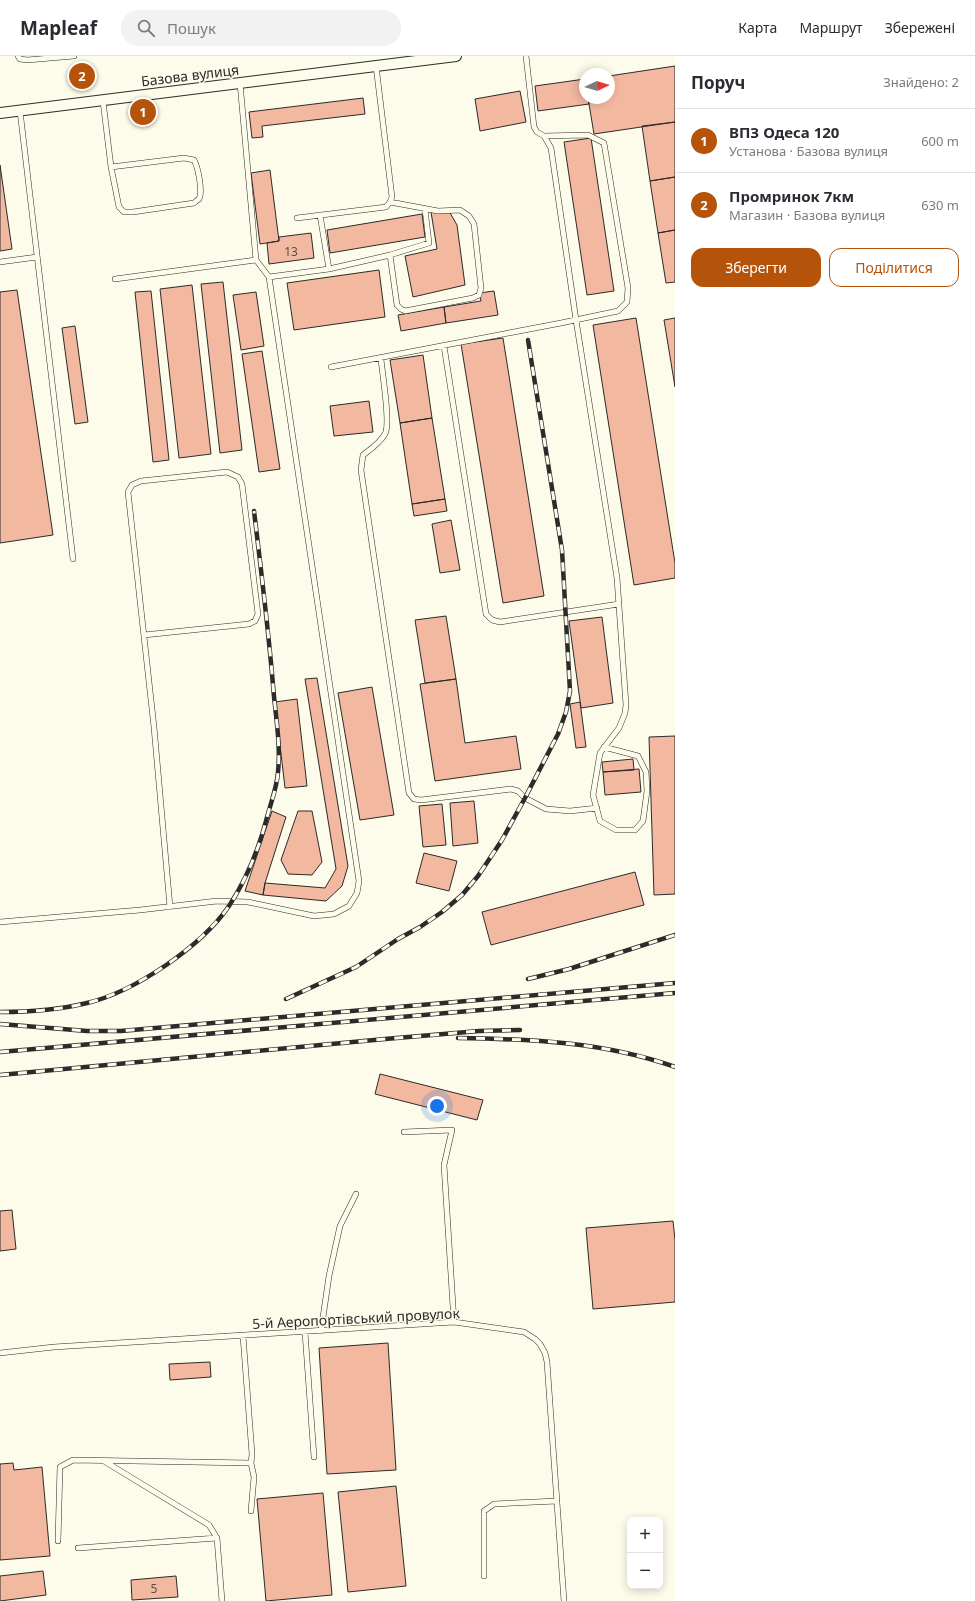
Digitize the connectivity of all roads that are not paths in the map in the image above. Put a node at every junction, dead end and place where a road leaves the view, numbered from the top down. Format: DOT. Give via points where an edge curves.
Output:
graph roads {
  1 [pos="18,56"];
  2 [pos="74,56"];
  3 [pos="456,56"];
  4 [pos="526,56"];
  5 [pos="48,57"];
  6 [pos="376,66"];
  7 [pos="240,83"];
  8 [pos="103,101"];
  9 [pos="20,111"];
  10 [pos="0,114"];
  11 [pos="544,136"];
  12 [pos="111,167"];
  13 [pos="390,202"];
  14 [pos="425,209"];
  15 [pos="320,215"];
  16 [pos="296,218"];
  17 [pos="390,255"];
  18 [pos="37,257"];
  19 [pos="256,260"];
  20 [pos="0,262"];
  21 [pos="329,269"];
  22 [pos="269,277"];
  23 [pos="115,279"];
  24 [pos="576,320"];
  25 [pos="444,346"];
  26 [pos="380,359"];
  27 [pos="331,367"];
  28 [pos="73,560"];
  29 [pos="619,604"];
  30 [pos="144,635"];
  31 [pos="604,748"];
  32 [pos="596,808"];
  33 [pos="170,906"];
  34 [pos="0,922"];
  35 [pos="404,1132"];
  36 [pos="356,1194"];
  37 [pos="454,1322"];
  38 [pos="305,1332"];
  39 [pos="321,1332"];
  40 [pos="243,1336"];
  41 [pos="0,1353"];
  42 [pos="314,1457"];
  43 [pos="103,1460"];
  44 [pos="251,1463"];
  45 [pos="557,1501"];
  46 [pos="251,1512"];
  47 [pos="217,1538"];
  48 [pos="58,1541"];
  49 [pos="78,1548"];
  50 [pos="484,1576"];
  51 [pos="222,1601"];
  52 [pos="564,1601"];
  1 -- 5 [label="lane" via="27,60"];
  2 -- 5 [label="lane"];
  3 -- 6 [label="street, Базова вулиця"];
  4 -- 11 [label="lane" via="534,127"];
  6 -- 7 [label="street, Базова вулиця"];
  6 -- 13 [label="lane" via="392,197"];
  7 -- 8 [label="street, Базова вулиця"];
  7 -- 19 [label="lane"];
  8 -- 9 [label="street, Базова вулиця"];
  8 -- 12 [label="lane"];
  9 -- 10 [label="street, Базова вулиця"];
  9 -- 18 [label="lane"];
  11 -- 24 [label="lane" via="551,148"];
  11 -- 24 [label="lane" via="588,135 604,143 628,288 626,302 618,311"];
  12 -- 12 [label="lane" via="119,207 124,212 194,203 199,198 201,191 194,160 184,158"];
  13 -- 14 [label="lane"];
  13 -- 15 [label="lane" via="386,207"];
  14 -- 17 [label="lane" via="429,243"];
  14 -- 17 [label="lane" via="460,210 469,216 474,224 481,288 479,295 405,311 398,305"];
  15 -- 16 [label="lane"];
  15 -- 21 [label="lane"];
  17 -- 21 [label="lane"];
  18 -- 20 [label="lane"];
  18 -- 28 [label="lane"];
  19 -- 22 [label="lane"];
  19 -- 23 [label="lane"];
  21 -- 22 [label="lane"];
  22 -- 33 [label="lane" via="359,881 357,893 349,906 334,914 314,916 248,902 217,901"];
  24 -- 25 [label="lane"];
  24 -- 29 [label="lane" via="618,578"];
  25 -- 26 [label="lane"];
  25 -- 29 [label="lane" via="486,614 492,620 500,622"];
  26 -- 27 [label="lane"];
  26 -- 32 [label="lane" via="387,432 363,455 361,470 409,793 414,800 421,800 511,789 546,809 570,811"];
  29 -- 31 [label="lane" via="626,709 619,728"];
  30 -- 30 [label="lane" via="249,624 255,621 258,614 242,484 238,477 227,472 141,481 130,488 128,492"];
  30 -- 33 [label="lane"];
  31 -- 32 [label="lane" via="600,753 593,795"];
  31 -- 32 [label="lane" via="638,756 646,772 644,821 634,830 616,830 600,821"];
  33 -- 34 [label="lane"];
  35 -- 37 [label="lane" via="452,1130 444,1165"];
  36 -- 39 [label="lane" via="340,1226 329,1276"];
  37 -- 39 [label="lane, 5-й Аеропортівський провулок"];
  37 -- 45 [label="lane, 5-й Аеропортівський провулок" via="524,1332 540,1344 547,1362"];
  38 -- 39 [label="lane, 5-й Аеропортівський провулок"];
  38 -- 40 [label="lane, 5-й Аеропортівський провулок"];
  38 -- 42 [label="lane"];
  40 -- 41 [label="lane, 5-й Аеропортівський провулок" via="54,1347"];
  40 -- 44 [label="lane"];
  43 -- 44 [label="lane"];
  43 -- 47 [label="lane" via="209,1525"];
  43 -- 48 [label="lane" via="73,1460 60,1466"];
  44 -- 46 [label="lane" via="254,1477"];
  45 -- 50 [label="lane" via="494,1504 484,1511"];
  45 -- 52 [label="lane, 5-й Аеропортівський провулок"];
  47 -- 49 [label="lane"];
  47 -- 51 [label="lane"];
}
